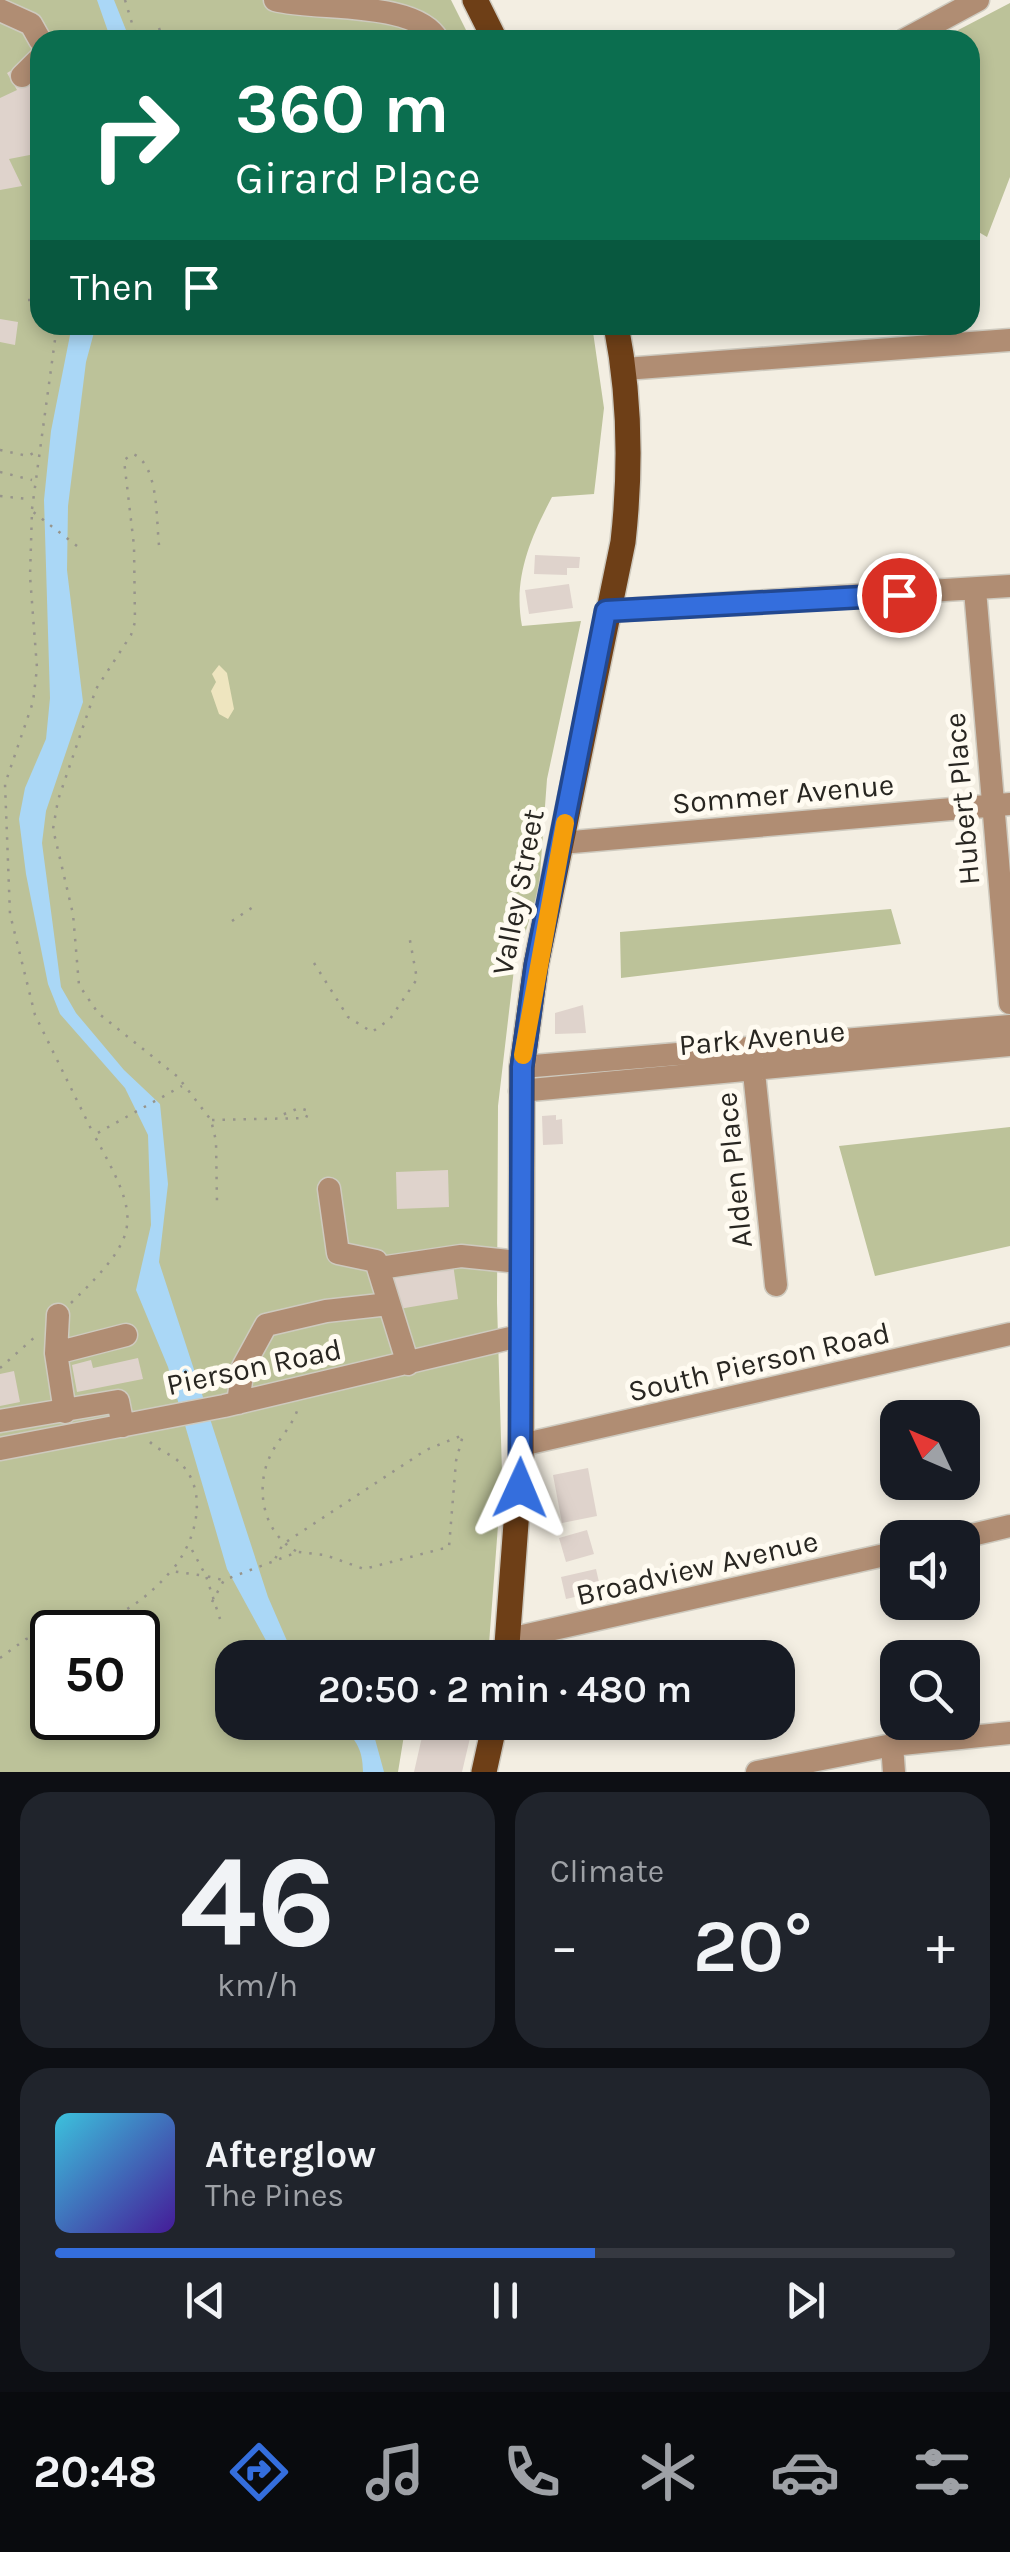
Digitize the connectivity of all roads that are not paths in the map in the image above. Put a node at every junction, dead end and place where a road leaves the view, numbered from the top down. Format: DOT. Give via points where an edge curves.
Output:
graph roads {
  1 [pos="275,0"];
  2 [pos="475,0"];
  3 [pos="978,0"];
  4 [pos="0,10"];
  5 [pos="34,30"];
  6 [pos="433,30"];
  7 [pos="490,30"];
  8 [pos="922,30"];
  9 [pos="618,335"];
  10 [pos="1010,340"];
  11 [pos="625,369"];
  12 [pos="1010,586"];
  13 [pos="975,590"];
  14 [pos="606,611"];
  15 [pos="1001,805"];
  16 [pos="561,842"];
  17 [pos="1010,1003"];
  18 [pos="1010,1026"];
  19 [pos="1010,1045"];
  20 [pos="752,1059"];
  21 [pos="521,1079"];
  22 [pos="329,1189"];
  23 [pos="519,1262"];
  24 [pos="380,1268"];
  25 [pos="776,1285"];
  26 [pos="390,1304"];
  27 [pos="58,1315"];
  28 [pos="1010,1334"];
  29 [pos="126,1336"];
  30 [pos="520,1336"];
  31 [pos="56,1353"];
  32 [pos="408,1364"];
  33 [pos="231,1404"];
  34 [pos="60,1413"];
  35 [pos="0,1421"];
  36 [pos="124,1426"];
  37 [pos="62,1437"];
  38 [pos="520,1445"];
  39 [pos="0,1449"];
  40 [pos="1010,1526"];
  41 [pos="980,1533"];
  42 [pos="880,1556"];
  43 [pos="508,1640"];
  44 [pos="540,1640"];
  45 [pos="1010,1733"];
  46 [pos="490,1740"];
  47 [pos="892,1745"];
  48 [pos="484,1772"];
  49 [pos="757,1772"];
  50 [pos="894,1772"];
  1 -- 6 [label="street" via="399,13"];
  2 -- 7 [label="main road"];
  3 -- 8 [label="street"];
  4 -- 5 [label="street"];
  9 -- 11 [label="main road, Valley Street"];
  10 -- 11 [label="street"];
  11 -- 14 [label="main road, Valley Street" via="628,499"];
  12 -- 13 [label="street"];
  13 -- 14 [label="street"];
  13 -- 15 [label="street, Hubert Place"];
  14 -- 16 [label="main road, Valley Street"];
  15 -- 16 [label="street, Sommer Avenue"];
  15 -- 17 [label="street, Hubert Place"];
  16 -- 21 [label="main road, Valley Street"];
  18 -- 20 [label="street, Park Avenue"];
  19 -- 20 [label="street, Park Avenue"];
  20 -- 21 [label="street, Park Avenue"];
  20 -- 25 [label="street, Alden Place"];
  21 -- 23 [label="main road, Valley Street"];
  22 -- 24 [label="street" via="338,1253 369,1257"];
  23 -- 24 [label="street" via="461,1256"];
  23 -- 30 [label="main road, Valley Street"];
  24 -- 26 [label="street"];
  26 -- 32 [label="street"];
  26 -- 33 [label="street" via="266,1326"];
  27 -- 31 [label="street"];
  28 -- 38 [label="street, South Pierson Road"];
  29 -- 31 [label="street"];
  30 -- 32 [label="street, Pierson Road"];
  30 -- 38 [label="main road, Valley Street"];
  31 -- 34 [label="street"];
  32 -- 33 [label="street, Pierson Road"];
  33 -- 36 [label="street, Pierson Road"];
  34 -- 35 [label="street"];
  34 -- 36 [label="street" via="118,1401"];
  34 -- 37 [label="street"];
  36 -- 37 [label="street, Pierson Road"];
  37 -- 39 [label="street, Pierson Road"];
  38 -- 43 [label="main road, Valley Street"];
  40 -- 41 [label="street"];
  42 -- 44 [label="street, Broadview Avenue"];
  45 -- 47 [label="street"];
  46 -- 48 [label="main road"];
  47 -- 49 [label="street"];
  47 -- 50 [label="street"];
}
